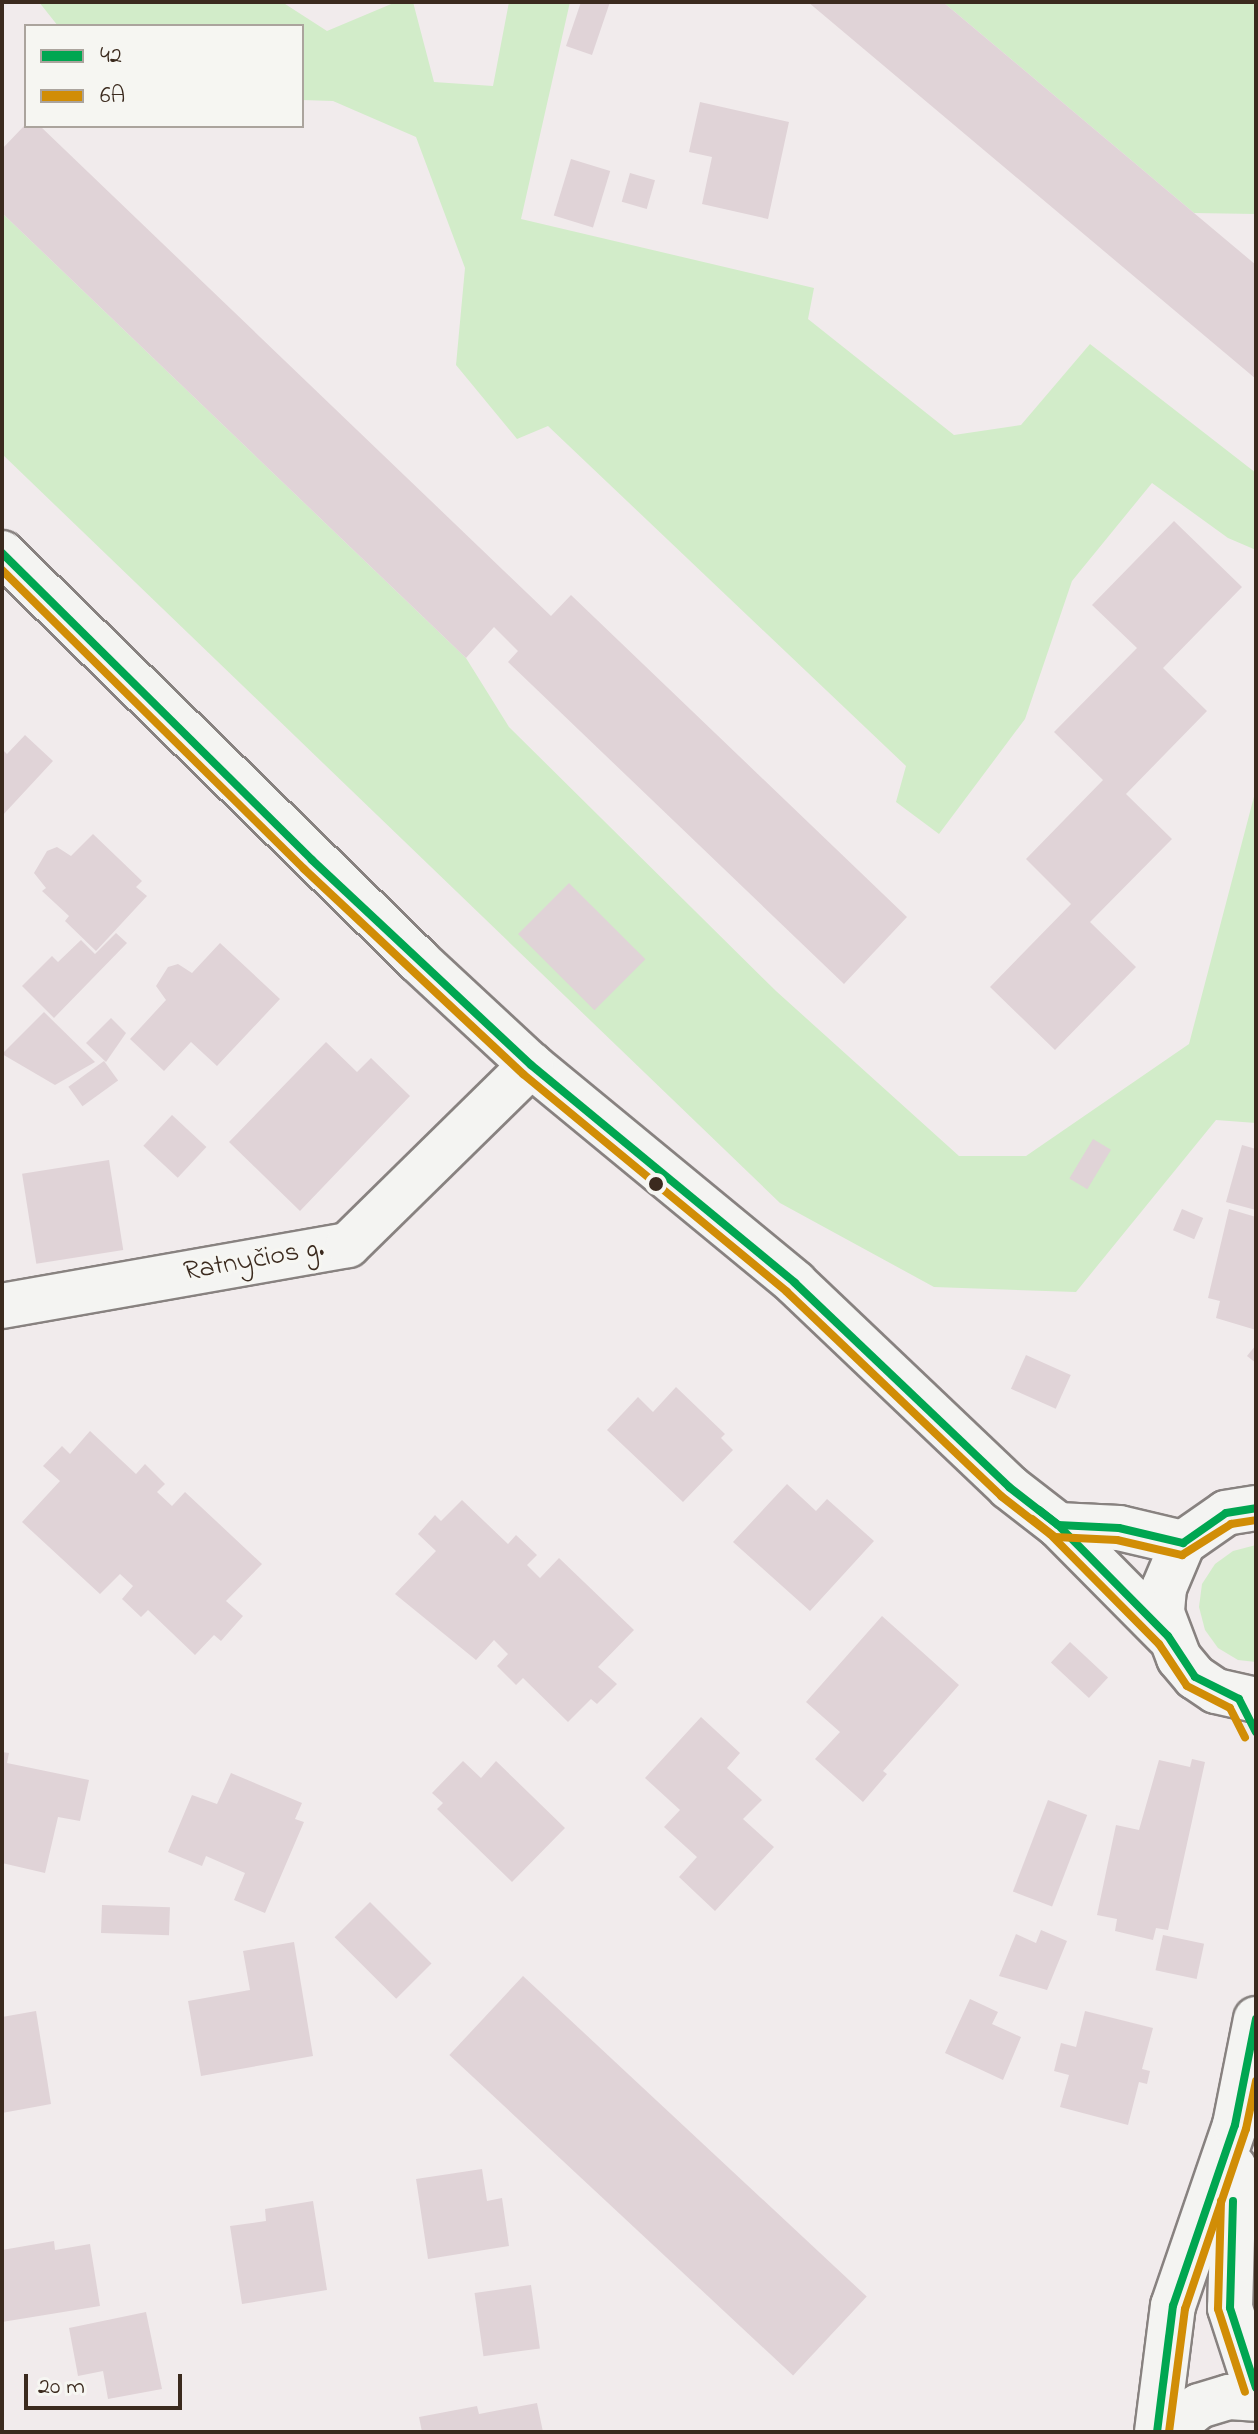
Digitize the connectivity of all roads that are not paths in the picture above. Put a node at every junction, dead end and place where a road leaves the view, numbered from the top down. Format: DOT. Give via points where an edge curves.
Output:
graph roads {
  1 [pos="2,553"];
  2 [pos="531,1065"];
  3 [pos="2,1306"];
  4 [pos="1256,1508"];
  5 [pos="1058,1525"];
  6 [pos="1183,1543"];
  7 [pos="1168,1636"];
  8 [pos="1250,1711"];
  9 [pos="1256,2019"];
  10 [pos="1235,2125"];
  11 [pos="1256,2388"];
  12 [pos="1256,2399"];
  13 [pos="1157,2432"];
  14 [pos="1167,2432"];
  1 -- 2 [label="street" via="312,860"];
  2 -- 3 [label="street, Ratnyčios g." via="348,1245"];
  2 -- 5 [label="street" via="795,1283 1009,1487"];
  4 -- 6 [label="street" via="1226,1513"];
  5 -- 6 [label="street" via="1119,1528"];
  5 -- 7 [label="street"];
  6 -- 7 [label="street" via="1164,1588"];
  7 -- 8 [label="street" via="1195,1677"];
  9 -- 10 [label="street"];
  10 -- 11 [label="street" via="1230,2308"];
  10 -- 13 [label="street" via="1173,2306"];
  12 -- 14 [label="street" via="1229,2397 1199,2406"];
}
